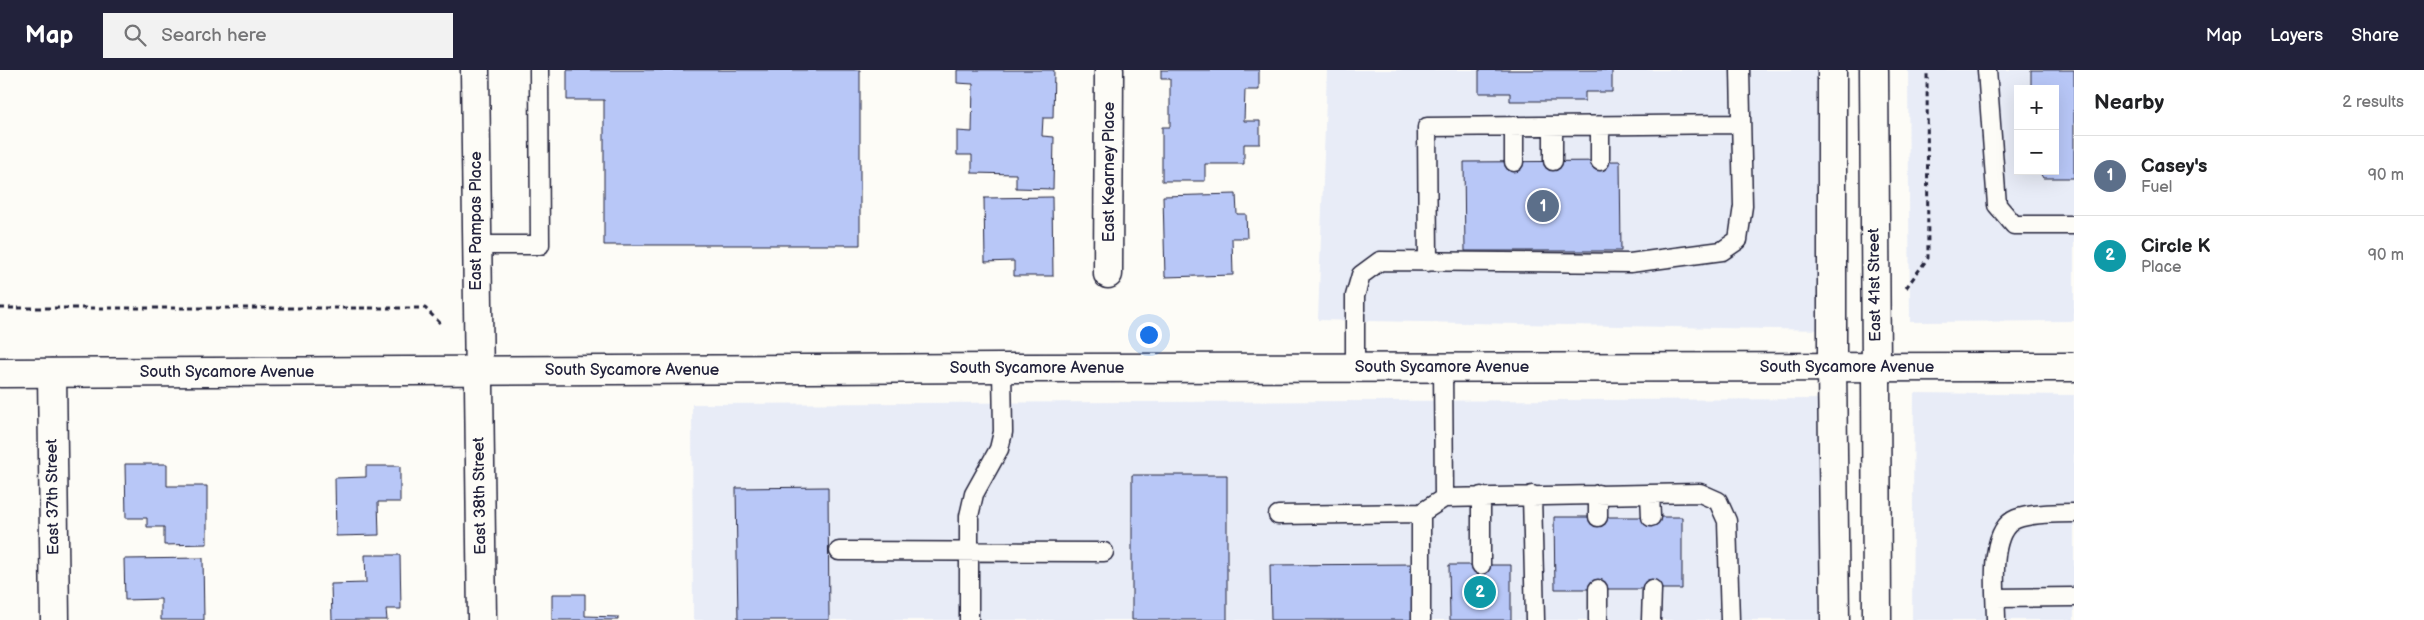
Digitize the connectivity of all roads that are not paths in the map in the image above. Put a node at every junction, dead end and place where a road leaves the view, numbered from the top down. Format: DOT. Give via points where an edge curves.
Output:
graph roads {
  1 [pos="475,70"];
  2 [pos="539,70"];
  3 [pos="1109,70"];
  4 [pos="1740,70"];
  5 [pos="1832,70"];
  6 [pos="1874,70"];
  7 [pos="1987,70"];
  8 [pos="1741,124"];
  9 [pos="1514,126"];
  10 [pos="1552,126"];
  11 [pos="1600,126"];
  12 [pos="1552,161"];
  13 [pos="1600,161"];
  14 [pos="1514,162"];
  15 [pos="2074,225"];
  16 [pos="477,245"];
  17 [pos="1428,262"];
  18 [pos="1108,274"];
  19 [pos="1443,367"];
  20 [pos="1832,367"];
  21 [pos="2074,367"];
  22 [pos="1002,368"];
  23 [pos="1355,368"];
  24 [pos="1876,368"];
  25 [pos="478,371"];
  26 [pos="0,373"];
  27 [pos="52,373"];
  28 [pos="1598,494"];
  29 [pos="1650,494"];
  30 [pos="1532,495"];
  31 [pos="1481,496"];
  32 [pos="1444,498"];
  33 [pos="1422,513"];
  34 [pos="2074,513"];
  35 [pos="1278,515"];
  36 [pos="1598,517"];
  37 [pos="1651,517"];
  38 [pos="839,551"];
  39 [pos="970,552"];
  40 [pos="1104,552"];
  41 [pos="1481,565"];
  42 [pos="1598,589"];
  43 [pos="1652,589"];
  44 [pos="2074,597"];
  45 [pos="1996,598"];
  46 [pos="55,620"];
  47 [pos="482,620"];
  48 [pos="969,620"];
  49 [pos="1421,620"];
  50 [pos="1535,620"];
  51 [pos="1598,620"];
  52 [pos="1651,620"];
  53 [pos="1730,620"];
  54 [pos="1835,620"];
  55 [pos="1877,620"];
  56 [pos="1996,620"];
  1 -- 16 [label="main road, East Pampas Place"];
  2 -- 16 [label="lane" via="540,245"];
  3 -- 18 [label="main road, East Kearney Place"];
  4 -- 8 [label="lane"];
  5 -- 20 [label="main road"];
  6 -- 24 [label="main road, East 41st Street"];
  7 -- 15 [label="lane" via="1997,205 2014,225"];
  8 -- 11 [label="lane"];
  8 -- 17 [label="lane" via="1743,206 1738,240 1722,251 1630,263 1600,257 1554,256"];
  9 -- 10 [label="lane"];
  9 -- 14 [label="lane"];
  9 -- 17 [label="lane" via="1428,127"];
  10 -- 11 [label="lane"];
  10 -- 12 [label="lane"];
  11 -- 13 [label="lane"];
  16 -- 25 [label="main road, East Pampas Place"];
  17 -- 23 [label="lane" via="1380,261 1361,274 1355,296"];
  19 -- 20 [label="main road, South Sycamore Avenue"];
  19 -- 23 [label="main road, South Sycamore Avenue"];
  19 -- 32 [label="lane"];
  20 -- 24 [label="main road, South Sycamore Avenue"];
  20 -- 54 [label="main road"];
  21 -- 24 [label="main road, South Sycamore Avenue"];
  22 -- 23 [label="main road, South Sycamore Avenue"];
  22 -- 25 [label="main road, South Sycamore Avenue"];
  22 -- 39 [label="lane" via="1003,432 999,449 974,494 968,516"];
  24 -- 55 [label="main road, East 41st Street"];
  25 -- 27 [label="main road, South Sycamore Avenue"];
  25 -- 47 [label="main road, East 38th Street"];
  26 -- 27 [label="main road, South Sycamore Avenue"];
  27 -- 46 [label="main road, East 37th Street"];
  28 -- 29 [label="lane"];
  28 -- 30 [label="lane"];
  28 -- 36 [label="lane"];
  29 -- 37 [label="lane"];
  29 -- 53 [label="lane" via="1700,492 1718,501 1728,521"];
  30 -- 31 [label="lane"];
  30 -- 50 [label="lane"];
  31 -- 32 [label="lane"];
  31 -- 41 [label="lane"];
  32 -- 33 [label="lane"];
  33 -- 35 [label="lane"];
  33 -- 49 [label="lane"];
  34 -- 45 [label="lane" via="2016,519 2006,526 1996,551"];
  38 -- 39 [label="lane"];
  39 -- 40 [label="lane"];
  39 -- 48 [label="lane"];
  42 -- 51 [label="lane"];
  43 -- 52 [label="lane"];
  44 -- 45 [label="lane"];
  45 -- 56 [label="lane"];
}
